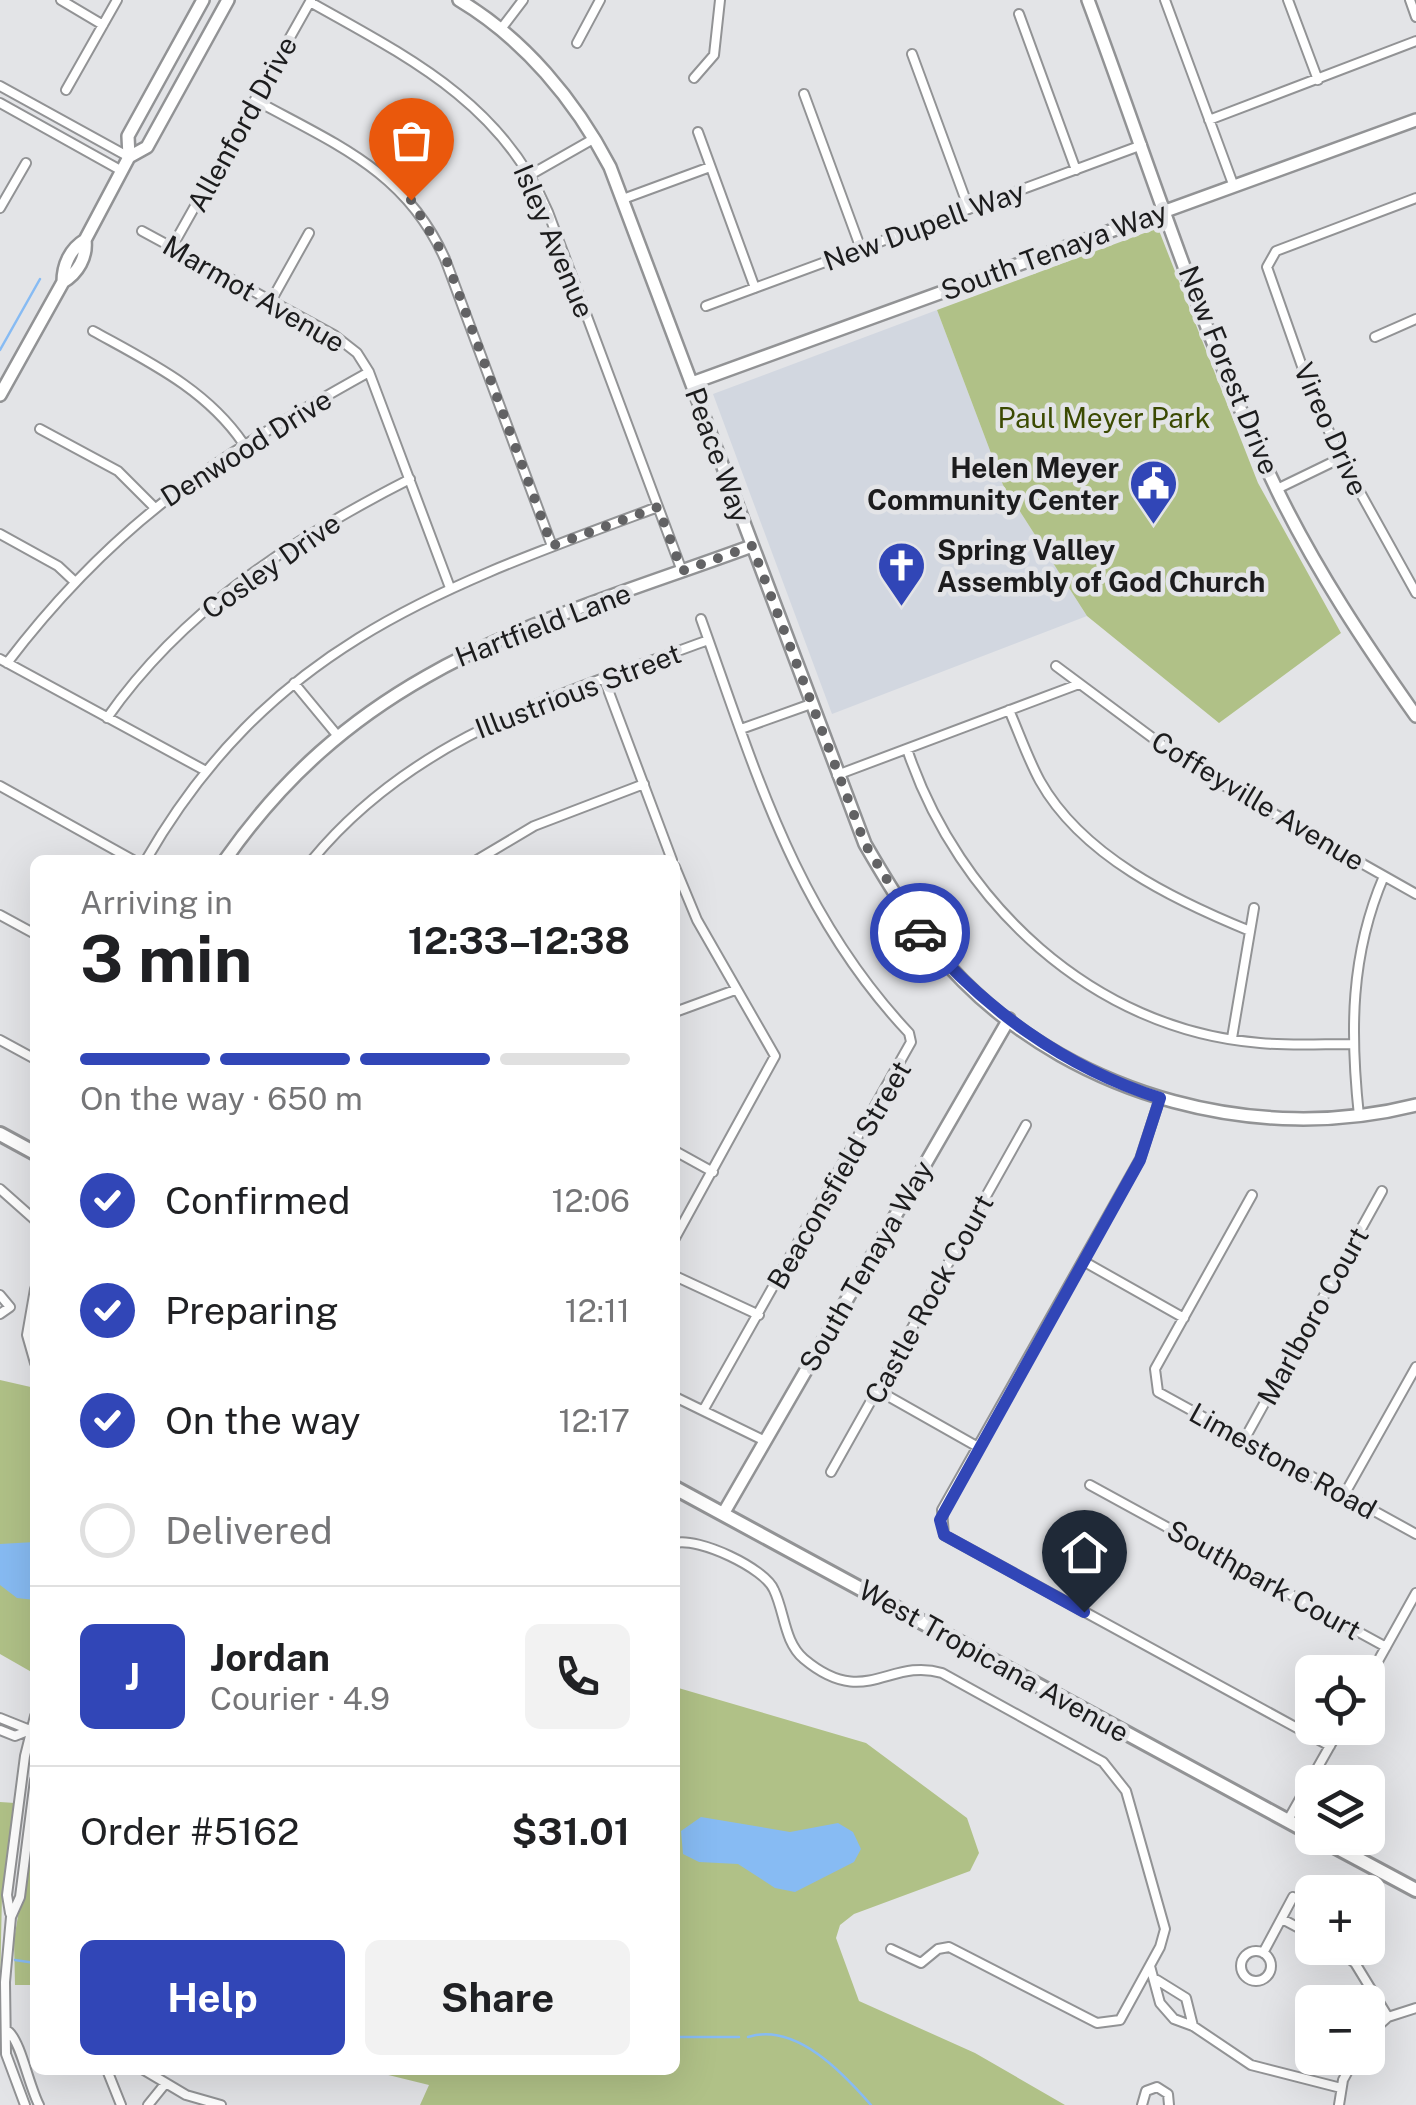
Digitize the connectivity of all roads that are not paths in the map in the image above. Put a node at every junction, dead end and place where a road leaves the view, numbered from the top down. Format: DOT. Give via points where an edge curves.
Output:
graph roads {
  1 [pos="60,0"];
  2 [pos="117,0"];
  3 [pos="203,0"];
  4 [pos="228,0"];
  5 [pos="459,0"];
  6 [pos="523,0"];
  7 [pos="600,0"];
  8 [pos="720,0"];
  9 [pos="1088,0"];
  10 [pos="1165,0"];
  11 [pos="1288,0"];
  12 [pos="1410,0"];
  13 [pos="311,1"];
  14 [pos="1019,14"];
  15 [pos="1416,17"];
  16 [pos="103,25"];
  17 [pos="501,29"];
  18 [pos="1416,41"];
  19 [pos="577,42"];
  20 [pos="912,54"];
  21 [pos="694,78"];
  22 [pos="1318,80"];
  23 [pos="0,86"];
  24 [pos="66,90"];
  25 [pos="804,94"];
  26 [pos="255,100"];
  27 [pos="0,103"];
  28 [pos="1210,120"];
  29 [pos="1416,120"];
  30 [pos="698,132"];
  31 [pos="595,138"];
  32 [pos="1142,146"];
  33 [pos="130,157"];
  34 [pos="26,163"];
  35 [pos="710,166"];
  36 [pos="1076,170"];
  37 [pos="122,172"];
  38 [pos="530,174"];
  39 [pos="1233,184"];
  40 [pos="1416,198"];
  41 [pos="623,199"];
  42 [pos="0,208"];
  43 [pos="969,209"];
  44 [pos="1166,209"];
  45 [pos="142,231"];
  46 [pos="309,233"];
  47 [pos="172,247"];
  48 [pos="861,249"];
  49 [pos="755,288"];
  50 [pos="271,300"];
  51 [pos="706,306"];
  52 [pos="1416,319"];
  53 [pos="93,331"];
  54 [pos="1375,337"];
  55 [pos="369,372"];
  56 [pos="692,383"];
  57 [pos="0,394"];
  58 [pos="40,429"];
  59 [pos="243,443"];
  60 [pos="1341,458"];
  61 [pos="410,479"];
  62 [pos="1277,489"];
  63 [pos="154,506"];
  64 [pos="658,507"];
  65 [pos="0,534"];
  66 [pos="552,546"];
  67 [pos="752,546"];
  68 [pos="682,571"];
  69 [pos="74,581"];
  70 [pos="449,586"];
  71 [pos="1416,592"];
  72 [pos="701,619"];
  73 [pos="708,640"];
  74 [pos="3,661"];
  75 [pos="1056,666"];
  76 [pos="604,679"];
  77 [pos="294,682"];
  78 [pos="1079,684"];
  79 [pos="810,704"];
  80 [pos="1010,710"];
  81 [pos="1416,716"];
  82 [pos="108,718"];
  83 [pos="741,729"];
  84 [pos="337,735"];
  85 [pos="907,748"];
  86 [pos="206,772"];
  87 [pos="837,775"];
  88 [pos="644,784"];
  89 [pos="0,786"];
  90 [pos="124,855"];
  91 [pos="149,855"];
  92 [pos="229,855"];
  93 [pos="317,855"];
  94 [pos="485,855"];
  95 [pos="670,855"];
  96 [pos="1384,876"];
  97 [pos="680,893"];
  98 [pos="1416,894"];
  99 [pos="1254,908"];
  100 [pos="0,915"];
  101 [pos="30,931"];
  102 [pos="1250,932"];
  103 [pos="735,990"];
  104 [pos="680,1010"];
  105 [pos="1009,1018"];
  106 [pos="1232,1038"];
  107 [pos="0,1040"];
  108 [pos="1352,1044"];
  109 [pos="30,1056"];
  110 [pos="1160,1098"];
  111 [pos="1416,1105"];
  112 [pos="1360,1116"];
  113 [pos="1026,1125"];
  114 [pos="0,1134"];
  115 [pos="30,1150"];
  116 [pos="680,1154"];
  117 [pos="713,1172"];
  118 [pos="0,1189"];
  119 [pos="1382,1191"];
  120 [pos="1252,1195"];
  121 [pos="30,1216"];
  122 [pos="680,1229"];
  123 [pos="1082,1260"];
  124 [pos="680,1278"];
  125 [pos="0,1296"];
  126 [pos="0,1314"];
  127 [pos="759,1315"];
  128 [pos="1184,1318"];
  129 [pos="1416,1367"];
  130 [pos="879,1391"];
  131 [pos="680,1399"];
  132 [pos="704,1409"];
  133 [pos="1244,1440"];
  134 [pos="765,1441"];
  135 [pos="978,1447"];
  136 [pos="831,1472"];
  137 [pos="1090,1485"];
  138 [pos="680,1491"];
  139 [pos="1344,1495"];
  140 [pos="724,1514"];
  141 [pos="1416,1534"];
  142 [pos="680,1543"];
  143 [pos="1416,1594"];
  144 [pos="1386,1647"];
  145 [pos="1382,1655"];
  146 [pos="0,1718"];
  147 [pos="0,1730"];
  148 [pos="30,1730"];
  149 [pos="1330,1746"];
  150 [pos="30,1819"];
  151 [pos="1288,1820"];
  152 [pos="1295,1824"];
  153 [pos="1351,1855"];
  154 [pos="1416,1890"];
  155 [pos="1293,1897"];
  156 [pos="11,1917"];
  157 [pos="1284,1920"];
  158 [pos="1295,1926"];
  159 [pos="891,1949"];
  160 [pos="1263,1952"];
  161 [pos="1358,1965"];
  162 [pos="1150,1966"];
  163 [pos="1158,1980"];
  164 [pos="1416,2008"];
  165 [pos="1388,2017"];
  166 [pos="1385,2020"];
  167 [pos="1193,2026"];
  168 [pos="9,2032"];
  169 [pos="109,2075"];
  170 [pos="152,2075"];
  171 [pos="1346,2075"];
  172 [pos="165,2084"];
  173 [pos="1340,2088"];
  174 [pos="38,2103"];
  175 [pos="25,2105"];
  176 [pos="121,2105"];
  177 [pos="148,2105"];
  178 [pos="221,2105"];
  179 [pos="1142,2105"];
  180 [pos="1169,2105"];
  181 [pos="1339,2105"];
  1 -- 16 [label="street"];
  2 -- 16 [label="street"];
  3 -- 33 [label="street" via="128,136"];
  4 -- 33 [label="street" via="147,147"];
  5 -- 17 [label="street, Peace Way"];
  6 -- 17 [label="street"];
  7 -- 19 [label="street"];
  8 -- 21 [label="street" via="714,54"];
  9 -- 32 [label="street, New Forest Drive"];
  10 -- 28 [label="street"];
  11 -- 22 [label="street"];
  12 -- 15 [label="street"];
  13 -- 26 [label="street, Allenford Drive"];
  13 -- 38 [label="street, Isley Avenue" via="448,82 494,126"];
  14 -- 36 [label="street"];
  16 -- 24 [label="street"];
  17 -- 31 [label="street, Peace Way" via="546,73"];
  18 -- 22 [label="street"];
  20 -- 43 [label="street"];
  22 -- 28 [label="street"];
  23 -- 33 [label="street"];
  25 -- 48 [label="street"];
  26 -- 47 [label="street, Allenford Drive"];
  26 -- 66 [label="street" via="375,168 425,219 446,259"];
  27 -- 37 [label="street"];
  28 -- 39 [label="street"];
  29 -- 39 [label="street, South Tenaya Way"];
  30 -- 35 [label="street"];
  31 -- 38 [label="street"];
  31 -- 41 [label="street, Peace Way"];
  32 -- 36 [label="street, New Dupell Way"];
  32 -- 44 [label="street, New Forest Drive"];
  33 -- 37 [label="street"];
  34 -- 42 [label="street"];
  35 -- 41 [label="street"];
  35 -- 49 [label="street"];
  36 -- 43 [label="street, New Dupell Way"];
  37 -- 57 [label="street" via="86,240 75,246 63,282"];
  38 -- 64 [label="street, Isley Avenue"];
  39 -- 44 [label="street, South Tenaya Way"];
  40 -- 60 [label="street, Vireo Drive" via="1270,258 1268,277"];
  41 -- 56 [label="street, Peace Way"];
  43 -- 48 [label="street, New Dupell Way"];
  44 -- 56 [label="street, South Tenaya Way"];
  44 -- 62 [label="street, New Forest Drive"];
  45 -- 47 [label="street, Marmot Avenue"];
  46 -- 50 [label="street"];
  47 -- 50 [label="street, Marmot Avenue"];
  48 -- 49 [label="street, New Dupell Way"];
  49 -- 51 [label="street, New Dupell Way"];
  50 -- 55 [label="street, Marmot Avenue" via="343,341"];
  52 -- 54 [label="street"];
  53 -- 59 [label="street" via="179,379"];
  55 -- 59 [label="street, Denwood Drive"];
  55 -- 61 [label="street, Marmot Avenue"];
  56 -- 67 [label="street, Peace Way"];
  58 -- 63 [label="street" via="118,471"];
  59 -- 63 [label="street, Denwood Drive"];
  60 -- 62 [label="street"];
  60 -- 71 [label="street, Vireo Drive"];
  61 -- 70 [label="street, Marmot Avenue"];
  61 -- 82 [label="street, Cosley Drive" via="248,574 178,634"];
  62 -- 81 [label="street, New Forest Drive" via="1364,642"];
  63 -- 69 [label="street, Denwood Drive"];
  64 -- 66 [label="street"];
  64 -- 68 [label="street, Isley Avenue"];
  65 -- 69 [label="street"];
  66 -- 70 [label="street"];
  67 -- 68 [label="street, Hartfield Lane"];
  67 -- 79 [label="street, Peace Way"];
  68 -- 84 [label="street, Hartfield Lane" via="457,656"];
  69 -- 74 [label="street, Denwood Drive"];
  70 -- 77 [label="street" via="384,620"];
  72 -- 73 [label="street, Beaconsfield Street"];
  73 -- 76 [label="street, Illustrious Street"];
  73 -- 83 [label="street, Beaconsfield Street"];
  74 -- 82 [label="street"];
  75 -- 78 [label="street, Coffeyville Avenue"];
  76 -- 88 [label="street"];
  76 -- 93 [label="street, Illustrious Street" via="458,738 395,779"];
  77 -- 84 [label="street"];
  77 -- 86 [label="street"];
  78 -- 80 [label="street"];
  78 -- 96 [label="street, Coffeyville Avenue" via="1193,768"];
  79 -- 83 [label="street"];
  79 -- 87 [label="street, Peace Way"];
  80 -- 85 [label="street"];
  80 -- 102 [label="street" via="1039,780 1085,834 1153,885"];
  82 -- 86 [label="street"];
  83 -- 127 [label="street, Beaconsfield Street" via="812,904 912,1042"];
  84 -- 92 [label="street, Hartfield Lane" via="287,780"];
  85 -- 87 [label="street"];
  85 -- 106 [label="street" via="940,829 966,871 1028,940 1094,989 1140,1012"];
  86 -- 91 [label="street"];
  87 -- 105 [label="street, Peace Way" via="901,907 964,983"];
  88 -- 94 [label="street" via="534,826"];
  88 -- 95 [label="street"];
  89 -- 90 [label="street"];
  96 -- 98 [label="street, Coffeyville Avenue"];
  96 -- 108 [label="street" via="1360,948"];
  97 -- 103 [label="street"];
  99 -- 102 [label="street"];
  100 -- 101 [label="street"];
  102 -- 106 [label="street"];
  103 -- 104 [label="street"];
  103 -- 117 [label="street" via="776,1056"];
  105 -- 110 [label="street, Peace Way" via="1084,1067"];
  105 -- 134 [label="street, South Tenaya Way"];
  106 -- 108 [label="street"];
  107 -- 109 [label="street"];
  108 -- 112 [label="street"];
  110 -- 112 [label="street, Peace Way" via="1230,1114"];
  110 -- 123 [label="street" via="1140,1160"];
  111 -- 112 [label="street, Peace Way"];
  113 -- 130 [label="street, Castle Rock Court"];
  114 -- 115 [label="main road"];
  116 -- 117 [label="street"];
  117 -- 122 [label="street"];
  118 -- 121 [label="street"];
  119 -- 133 [label="street, Marlboro Court"];
  120 -- 128 [label="street"];
  123 -- 128 [label="street"];
  123 -- 135 [label="street"];
  124 -- 127 [label="street"];
  125 -- 126 [label="street" via="10,1307"];
  127 -- 132 [label="street, Beaconsfield Street"];
  128 -- 133 [label="street, Limestone Road" via="1155,1369 1154,1384"];
  129 -- 139 [label="street"];
  130 -- 135 [label="street"];
  130 -- 136 [label="street, Castle Rock Court"];
  131 -- 132 [label="street"];
  132 -- 134 [label="street"];
  133 -- 139 [label="street, Limestone Road"];
  134 -- 140 [label="street, South Tenaya Way"];
  135 -- 149 [label="street" via="942,1510 944,1535"];
  137 -- 144 [label="street, Southpark Court"];
  138 -- 140 [label="main road, West Tropicana Avenue"];
  139 -- 141 [label="street, Limestone Road"];
  140 -- 151 [label="main road, West Tropicana Avenue"];
  142 -- 162 [label="street" via="702,1543 768,1580 794,1647 827,1673 861,1684 936,1671 1113,1770 1126,1791 1164,1922"];
  143 -- 144 [label="street"];
  144 -- 145 [label="street"];
  146 -- 148 [label="street"];
  147 -- 148 [label="street" via="16,1736"];
  148 -- 156 [label="street" via="7,1896"];
  149 -- 151 [label="street"];
  150 -- 156 [label="street" via="20,1897"];
  151 -- 152 [label="main road, West Tropicana Avenue"];
  153 -- 154 [label="main road"];
  155 -- 157 [label="street"];
  156 -- 168 [label="street"];
  157 -- 158 [label="street"];
  157 -- 160 [label="street"];
  159 -- 162 [label="street" via="921,1963 938,1949 953,1948 1106,2025 1124,2017"];
  160 -- 160 [label="street" via="1242,1960 1248,1979 1268,1975"];
  161 -- 165 [label="street"];
  162 -- 163 [label="street"];
  163 -- 167 [label="street" via="1186,1998"];
  163 -- 167 [label="street" via="1164,2009"];
  164 -- 165 [label="street"];
  165 -- 166 [label="street"];
  167 -- 173 [label="street" via="1251,2065"];
  168 -- 174 [label="street"];
  168 -- 175 [label="street" via="6,2054"];
  169 -- 176 [label="street"];
  170 -- 172 [label="street"];
  171 -- 173 [label="street"];
  172 -- 177 [label="street"];
  172 -- 178 [label="street"];
  173 -- 181 [label="street"];
  174 -- 175 [label="street"];
  179 -- 180 [label="street" via="1146,2091 1157,2087 1168,2094"];
}
